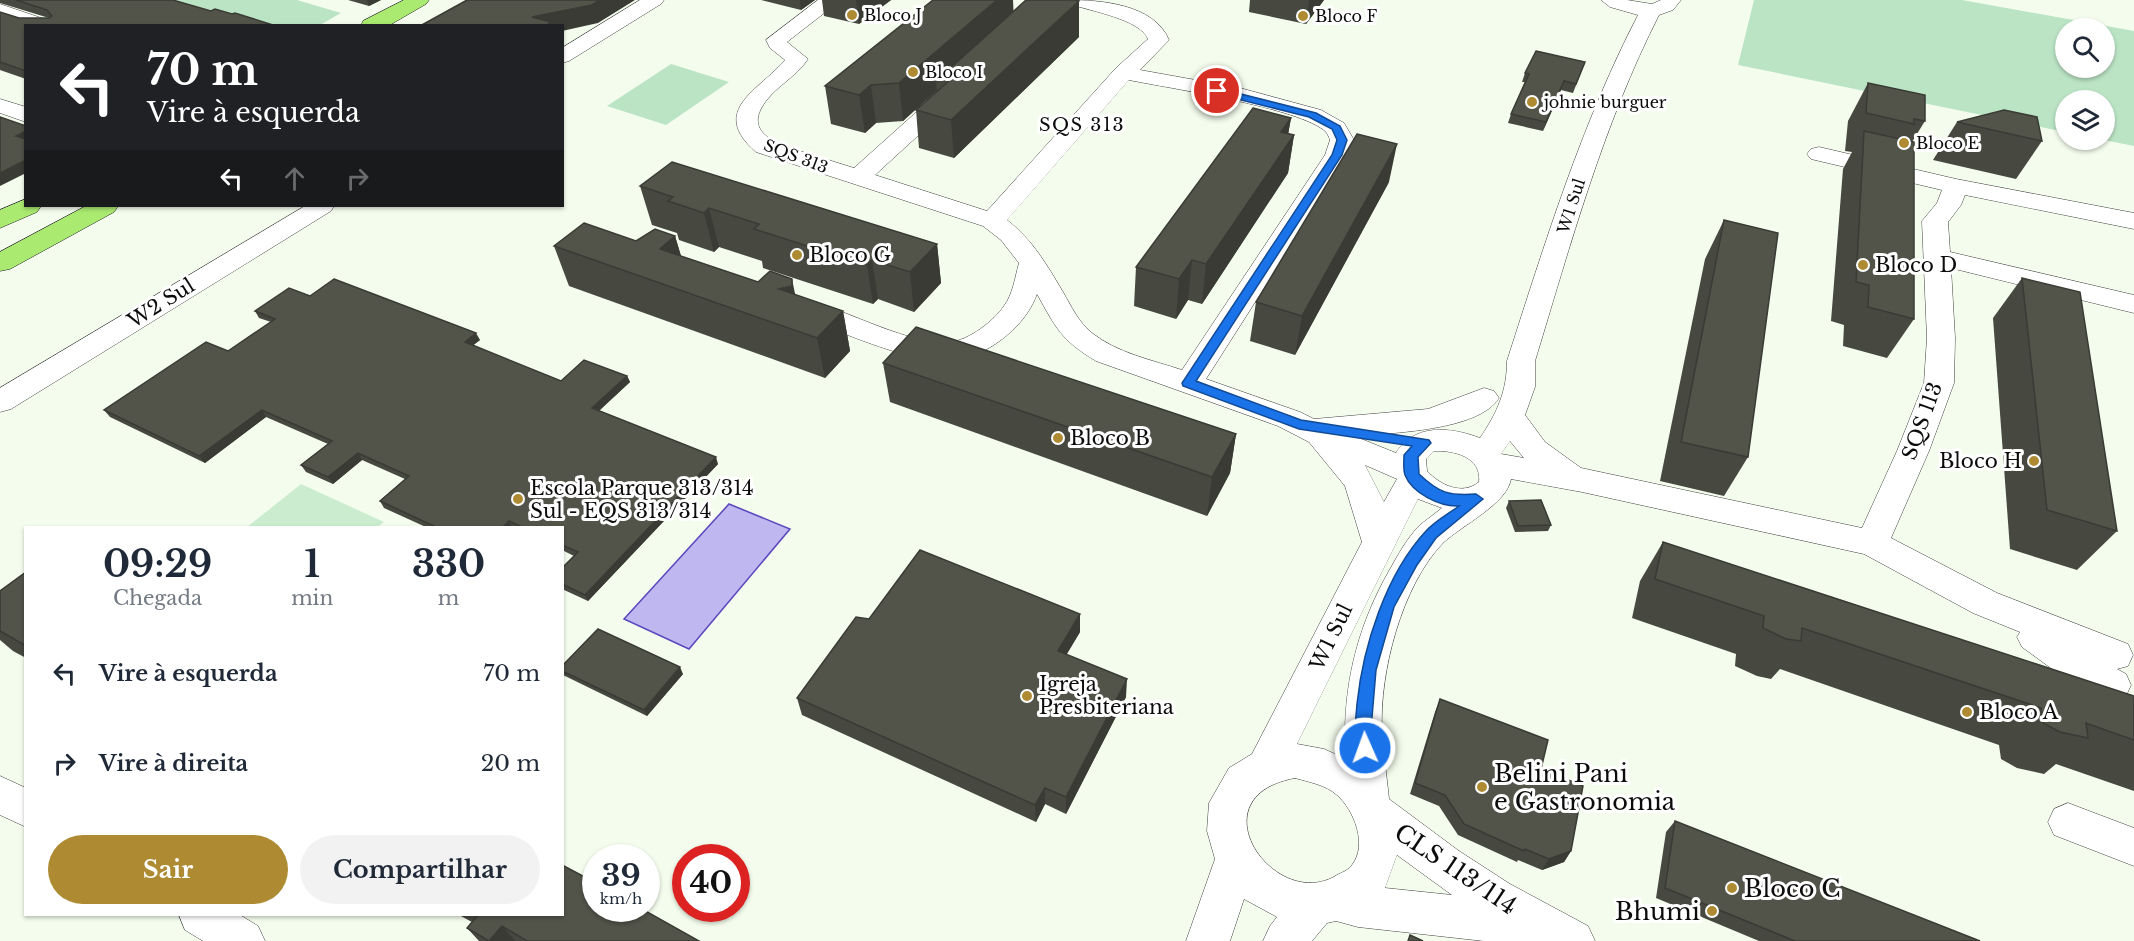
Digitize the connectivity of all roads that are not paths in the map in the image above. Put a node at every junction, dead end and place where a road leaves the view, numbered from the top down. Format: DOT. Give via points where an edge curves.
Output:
graph roads {
  1 [pos="419,0"];
  2 [pos="654,0"];
  3 [pos="831,0"];
  4 [pos="1077,0"];
  5 [pos="1671,0"];
  6 [pos="1614,2"];
  7 [pos="0,10"];
  8 [pos="1651,10"];
  9 [pos="40,24"];
  10 [pos="375,24"];
  11 [pos="1628,52"];
  12 [pos="564,56"];
  13 [pos="1124,74"];
  14 [pos="964,82"];
  15 [pos="0,106"];
  16 [pos="24,114"];
  17 [pos="1819,154"];
  18 [pos="858,178"];
  19 [pos="1956,186"];
  20 [pos="26,207"];
  21 [pos="103,207"];
  22 [pos="320,207"];
  23 [pos="0,220"];
  24 [pos="992,221"];
  25 [pos="2134,221"];
  26 [pos="1938,257"];
  27 [pos="1032,262"];
  28 [pos="0,263"];
  29 [pos="784,300"];
  30 [pos="2134,304"];
  31 [pos="1521,361"];
  32 [pos="1188,383"];
  33 [pos="1484,398"];
  34 [pos="0,402"];
  35 [pos="1511,417"];
  36 [pos="1311,428"];
  37 [pos="1437,441"];
  38 [pos="1412,475"];
  39 [pos="1486,477"];
  40 [pos="1590,482"];
  41 [pos="1378,541"];
  42 [pos="1872,543"];
  43 [pos="2127,666"];
  44 [pos="1266,766"];
  45 [pos="0,794"];
  46 [pos="24,808"];
  47 [pos="1372,809"];
  48 [pos="2068,822"];
  49 [pos="2134,847"];
  50 [pos="1236,860"];
  51 [pos="1325,902"];
  52 [pos="202,916"];
  53 [pos="1556,934"];
  54 [pos="243,941"];
  55 [pos="1208,941"];
  56 [pos="1285,941"];
  1 -- 10 [label="main road"];
  2 -- 12 [label="street"];
  3 -- 18 [label="street, SQS 313" via="777,39 777,44 795,55 796,62 752,103 746,127 764,147"];
  4 -- 13 [label="street" via="1143,21 1159,33 1159,40"];
  5 -- 8 [label="street" via="1662,8"];
  6 -- 8 [label="street"];
  6 -- 11 [label="street"];
  7 -- 9 [label="street"];
  8 -- 11 [label="street, W1 Sul"];
  11 -- 31 [label="street, W1 Sul" via="1579,181"];
  13 -- 24 [label="street"];
  13 -- 32 [label="street" via="1240,95 1313,115 1336,128 1342,140 1337,155"];
  14 -- 18 [label="street"];
  15 -- 16 [label="street"];
  17 -- 19 [label="street"];
  18 -- 24 [label="street, SQS 313"];
  19 -- 25 [label="street"];
  19 -- 26 [label="street, SQS 113" via="1949,205 1935,221"];
  20 -- 23 [label="main road"];
  21 -- 28 [label="main road"];
  22 -- 34 [label="street, W2 Sul"];
  24 -- 27 [label="street, SQS 313" via="1010,235"];
  26 -- 30 [label="street"];
  26 -- 42 [label="street, SQS 113" via="1939,383"];
  27 -- 29 [label="street" via="1013,313 983,338 950,352 921,348"];
  27 -- 32 [label="street, SQS 313" via="1063,317 1082,340 1106,354"];
  31 -- 33 [label="street" via="1505,372"];
  31 -- 35 [label="street, W1 Sul" via="1521,390"];
  32 -- 36 [label="street, SQS 313"];
  33 -- 36 [label="street" via="1428,420"];
  33 -- 37 [label="street"];
  35 -- 39 [label="street, W1 Sul"];
  35 -- 40 [label="street" via="1525,442 1538,454"];
  36 -- 37 [label="street, SQS 313"];
  36 -- 38 [label="street, SQS 313"];
  36 -- 41 [label="street" via="1339,454 1369,499"];
  37 -- 38 [label="street" via="1411,455"];
  37 -- 39 [label="street" via="1468,444"];
  38 -- 39 [label="street" via="1429,492 1453,501"];
  38 -- 41 [label="street, W1 Sul"];
  39 -- 40 [label="street"];
  39 -- 47 [label="street, W1 Sul" via="1431,534 1387,606 1368,670 1363,729"];
  40 -- 42 [label="street"];
  41 -- 44 [label="street, W1 Sul"];
  42 -- 43 [label="street" via="1985,603 2072,663"];
  44 -- 47 [label="street" via="1295,761 1324,767 1351,782"];
  44 -- 50 [label="street" via="1244,781 1229,803 1227,831"];
  45 -- 46 [label="street"];
  47 -- 51 [label="street" via="1380,847 1367,880"];
  47 -- 53 [label="street, CLS 113/114" via="1424,852"];
  48 -- 49 [label="street"];
  50 -- 51 [label="street" via="1256,883 1284,898"];
  50 -- 55 [label="street"];
  51 -- 53 [label="street, CLS 113/114"];
  51 -- 56 [label="street"];
  52 -- 54 [label="street"];
}
